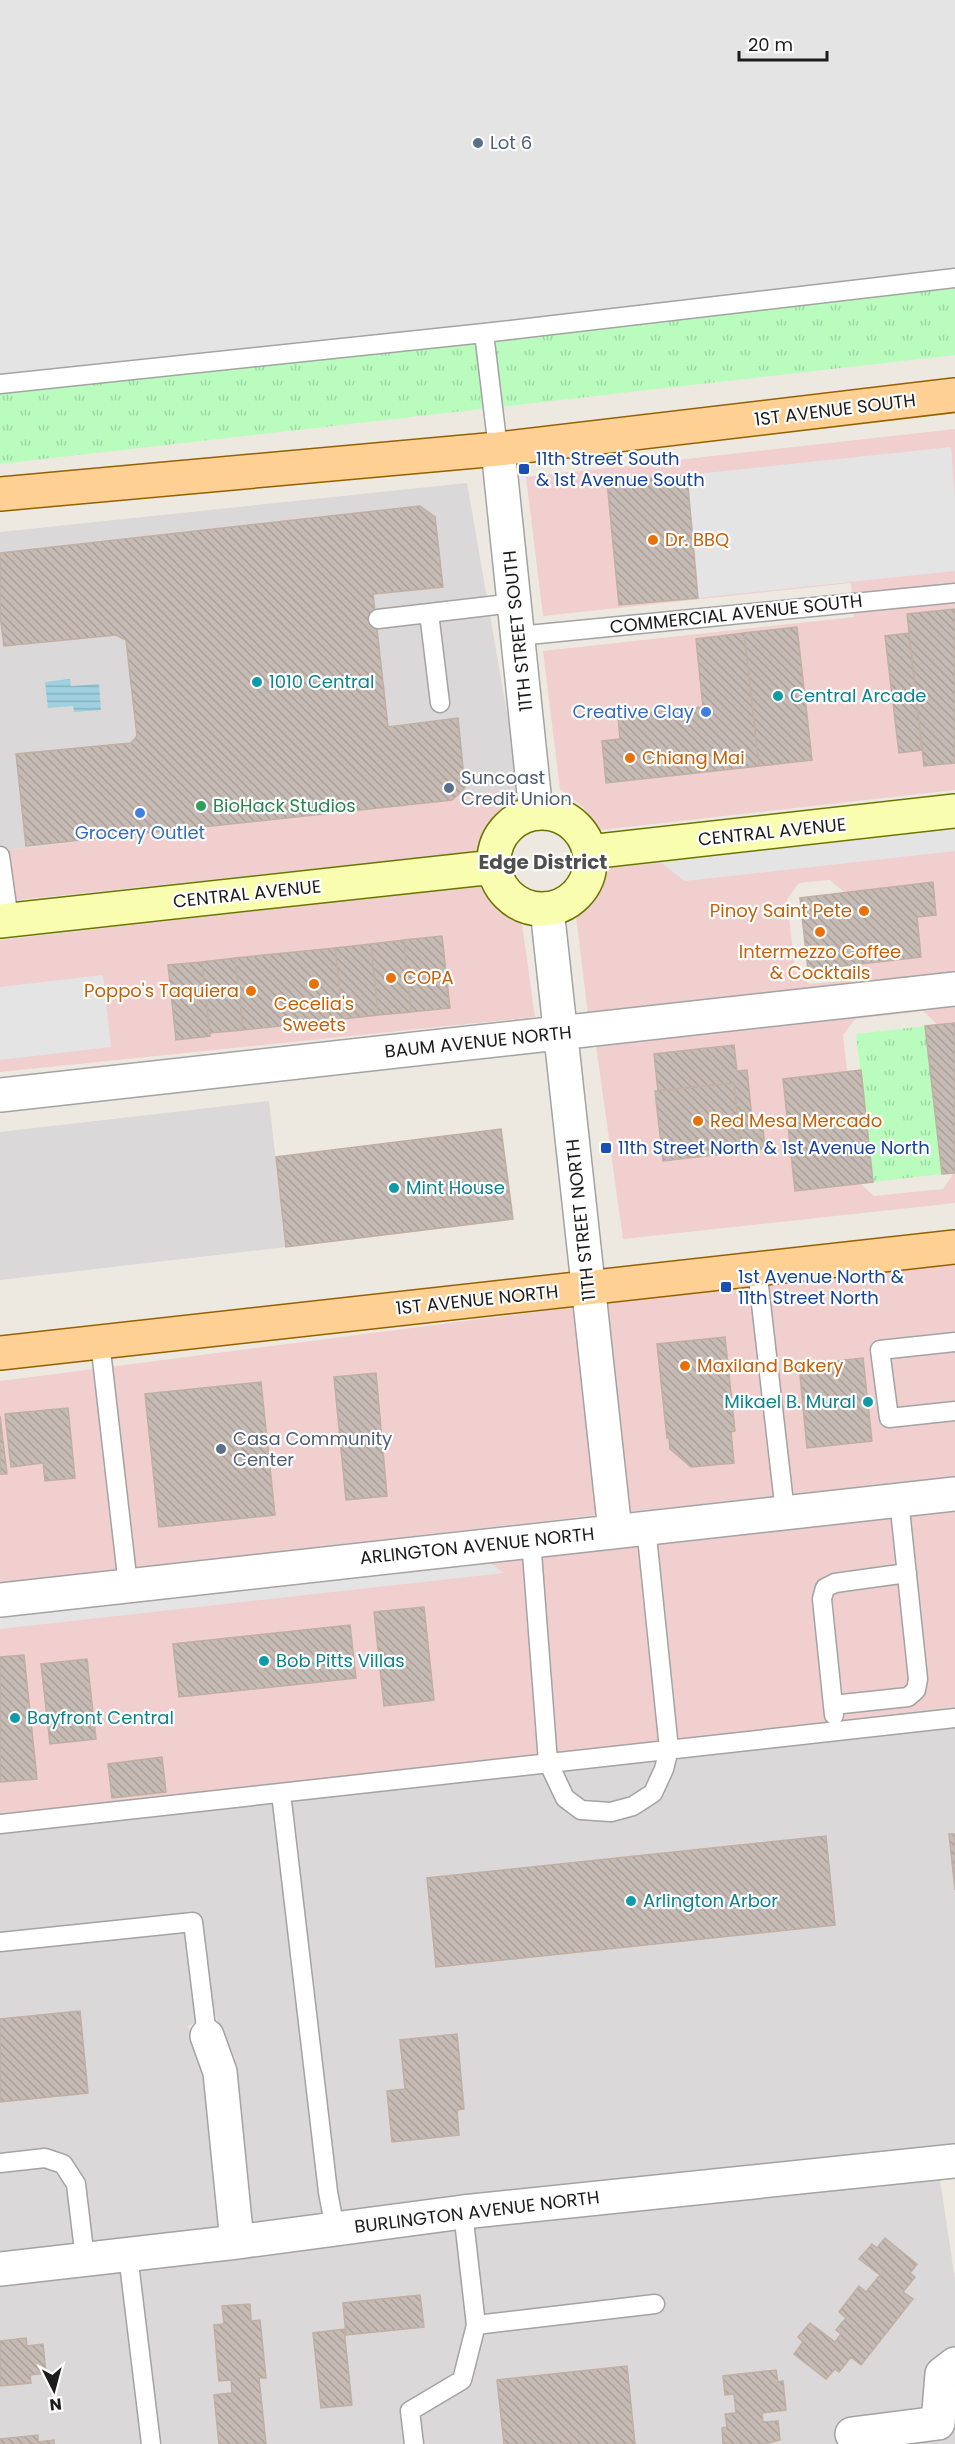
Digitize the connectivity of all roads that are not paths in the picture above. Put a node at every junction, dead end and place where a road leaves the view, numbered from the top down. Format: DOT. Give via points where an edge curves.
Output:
graph roads {
  1 [pos="955,278"];
  2 [pos="484,333"];
  3 [pos="0,384"];
  4 [pos="955,395"];
  5 [pos="498,449"];
  6 [pos="0,494"];
  7 [pos="955,593"];
  8 [pos="514,603"];
  9 [pos="429,613"];
  10 [pos="378,620"];
  11 [pos="518,636"];
  12 [pos="440,703"];
  13 [pos="955,812"];
  14 [pos="536,813"];
  15 [pos="589,852"];
  16 [pos="0,856"];
  17 [pos="494,867"];
  18 [pos="547,909"];
  19 [pos="4,921"];
  20 [pos="955,988"];
  21 [pos="561,1033"];
  22 [pos="0,1095"];
  23 [pos="955,1247"];
  24 [pos="758,1269"];
  25 [pos="589,1288"];
  26 [pos="100,1342"];
  27 [pos="955,1342"];
  28 [pos="0,1353"];
  29 [pos="955,1411"];
  30 [pos="955,1494"];
  31 [pos="899,1500"];
  32 [pos="785,1512"];
  33 [pos="631,1529"];
  34 [pos="531,1540"];
  35 [pos="907,1574"];
  36 [pos="128,1586"];
  37 [pos="0,1600"];
  38 [pos="833,1705"];
  39 [pos="955,1718"];
  40 [pos="836,1731"];
  41 [pos="669,1749"];
  42 [pos="548,1762"];
  43 [pos="281,1793"];
  44 [pos="0,1824"];
  45 [pos="0,1942"];
  46 [pos="207,2036"];
  47 [pos="0,2163"];
  48 [pos="954,2167"];
  49 [pos="463,2212"];
  50 [pos="335,2229"];
  51 [pos="237,2242"];
  52 [pos="128,2255"];
  53 [pos="85,2259"];
  54 [pos="0,2269"];
  55 [pos="655,2304"];
  56 [pos="476,2325"];
  57 [pos="955,2364"];
  58 [pos="852,2434"];
  59 [pos="151,2444"];
  60 [pos="414,2444"];
  1 -- 2 [label="lane"];
  2 -- 3 [label="lane"];
  2 -- 5 [label="lane"];
  4 -- 5 [label="main road, 1ST AVENUE SOUTH"];
  5 -- 6 [label="main road, 1ST AVENUE SOUTH"];
  5 -- 8 [label="street, 11TH STREET SOUTH"];
  7 -- 11 [label="lane, COMMERCIAL AVENUE SOUTH"];
  8 -- 9 [label="lane"];
  8 -- 11 [label="street, 11TH STREET SOUTH"];
  9 -- 10 [label="lane"];
  9 -- 12 [label="lane"];
  11 -- 14 [label="street, 11TH STREET SOUTH"];
  13 -- 15 [label="street, CENTRAL AVENUE"];
  14 -- 15 [label="street" via="550,813 576,826"];
  14 -- 17 [label="street" via="508,827 498,840"];
  15 -- 18 [label="street" via="585,884 575,897"];
  16 -- 19 [label="lane"];
  17 -- 18 [label="street" via="507,895 531,908"];
  17 -- 19 [label="street, CENTRAL AVENUE"];
  18 -- 21 [label="street, 11TH STREET NORTH"];
  20 -- 21 [label="street, BAUM AVENUE NORTH"];
  21 -- 22 [label="street, BAUM AVENUE NORTH"];
  21 -- 25 [label="street, 11TH STREET NORTH"];
  23 -- 24 [label="main road, 1ST AVENUE NORTH"];
  24 -- 25 [label="main road, 1ST AVENUE NORTH"];
  24 -- 32 [label="lane"];
  25 -- 26 [label="main road, 1ST AVENUE NORTH"];
  25 -- 33 [label="street, 11TH STREET NORTH"];
  26 -- 28 [label="main road, 1ST AVENUE NORTH"];
  26 -- 36 [label="lane"];
  27 -- 29 [label="lane" via="880,1350 889,1418"];
  30 -- 31 [label="street, ARLINGTON AVENUE NORTH"];
  31 -- 32 [label="street, ARLINGTON AVENUE NORTH"];
  31 -- 35 [label="lane"];
  32 -- 33 [label="street, ARLINGTON AVENUE NORTH"];
  33 -- 34 [label="street, ARLINGTON AVENUE NORTH"];
  33 -- 41 [label="lane"];
  34 -- 36 [label="street, ARLINGTON AVENUE NORTH"];
  34 -- 42 [label="lane"];
  35 -- 38 [label="lane" via="835,1583 825,1588 822,1599"];
  35 -- 38 [label="lane" via="916,1690 908,1696"];
  36 -- 37 [label="street, ARLINGTON AVENUE NORTH"];
  38 -- 40 [label="lane"];
  39 -- 40 [label="lane"];
  40 -- 41 [label="lane"];
  41 -- 42 [label="lane"];
  41 -- 42 [label="lane" via="652,1793 633,1806 611,1812 581,1810 565,1798"];
  42 -- 43 [label="lane"];
  43 -- 44 [label="lane"];
  43 -- 50 [label="lane"];
  45 -- 46 [label="lane" via="193,1922"];
  46 -- 51 [label="street" via="220,2073"];
  47 -- 53 [label="lane" via="45,2158 63,2164 76,2184"];
  48 -- 49 [label="street, BURLINGTON AVENUE NORTH"];
  49 -- 50 [label="street, BURLINGTON AVENUE NORTH"];
  49 -- 56 [label="lane"];
  50 -- 51 [label="street, BURLINGTON AVENUE NORTH"];
  51 -- 52 [label="street, BURLINGTON AVENUE NORTH"];
  52 -- 53 [label="street, BURLINGTON AVENUE NORTH"];
  52 -- 59 [label="lane"];
  53 -- 54 [label="street, BURLINGTON AVENUE NORTH"];
  55 -- 56 [label="lane"];
  56 -- 60 [label="lane" via="462,2380 410,2411"];
  57 -- 58 [label="street" via="942,2374 938,2423"];
}
